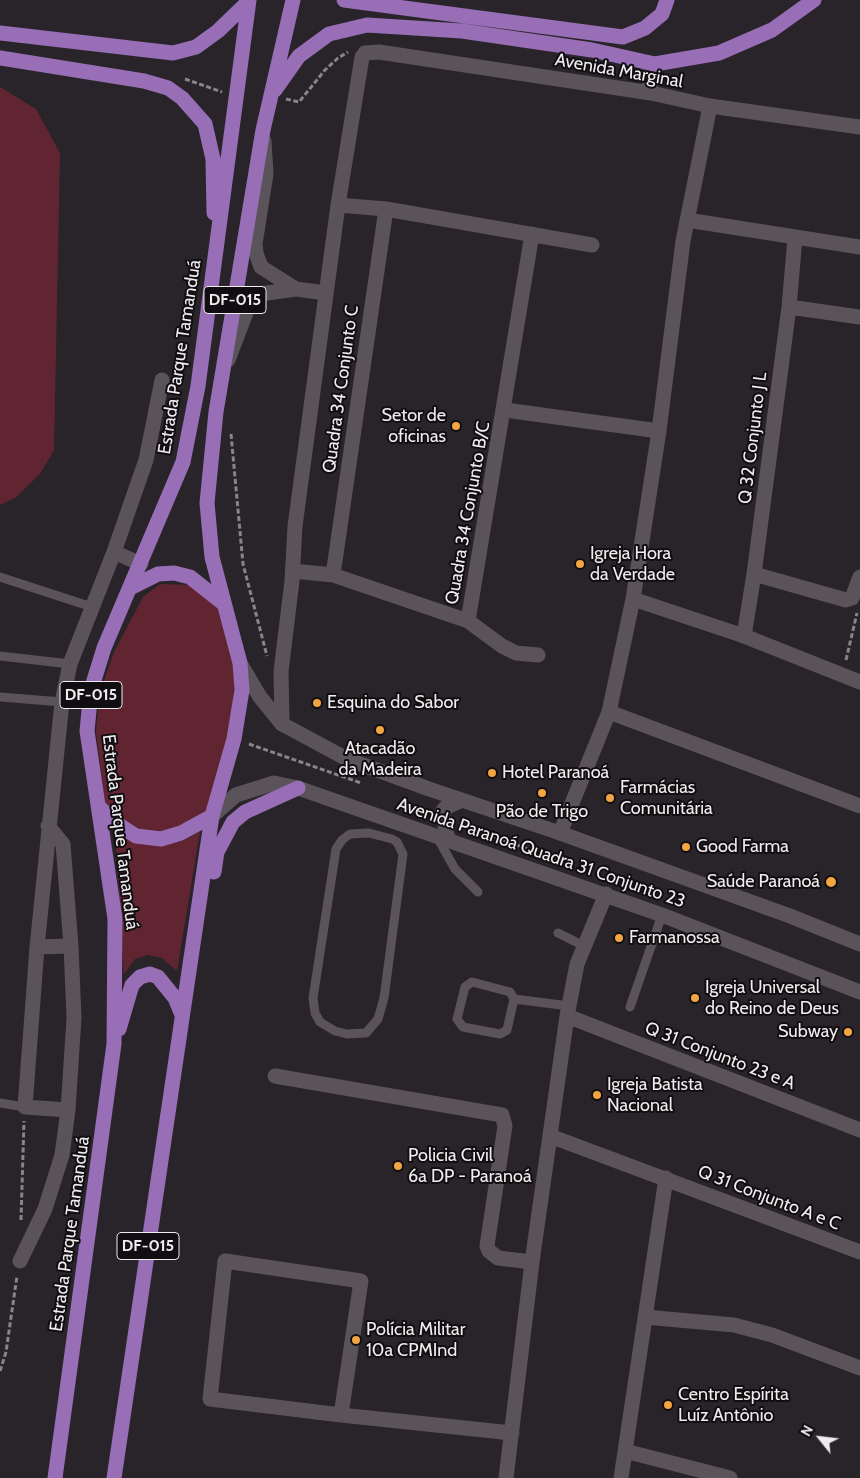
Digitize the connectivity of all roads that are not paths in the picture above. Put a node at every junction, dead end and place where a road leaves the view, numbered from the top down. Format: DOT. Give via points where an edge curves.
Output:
graph roads {
  1 [pos="293,0"];
  2 [pos="344,0"];
  3 [pos="667,0"];
  4 [pos="814,0"];
  5 [pos="248,1"];
  6 [pos="0,33"];
  7 [pos="0,58"];
  8 [pos="655,64"];
  9 [pos="651,93"];
  10 [pos="271,96"];
  11 [pos="710,106"];
  12 [pos="860,127"];
  13 [pos="263,130"];
  14 [pos="338,205"];
  15 [pos="386,209"];
  16 [pos="687,220"];
  17 [pos="532,234"];
  18 [pos="795,238"];
  19 [pos="592,245"];
  20 [pos="860,247"];
  21 [pos="214,267"];
  22 [pos="296,289"];
  23 [pos="326,293"];
  24 [pos="789,307"];
  25 [pos="860,317"];
  26 [pos="222,377"];
  27 [pos="162,380"];
  28 [pos="505,410"];
  29 [pos="659,432"];
  30 [pos="114,552"];
  31 [pos="141,564"];
  32 [pos="333,574"];
  33 [pos="754,574"];
  34 [pos="293,576"];
  35 [pos="0,577"];
  36 [pos="860,577"];
  37 [pos="130,588"];
  38 [pos="634,599"];
  39 [pos="223,603"];
  40 [pos="92,607"];
  41 [pos="468,621"];
  42 [pos="744,636"];
  43 [pos="538,655"];
  44 [pos="0,656"];
  45 [pos="240,663"];
  46 [pos="70,664"];
  47 [pos="860,682"];
  48 [pos="0,697"];
  49 [pos="62,702"];
  50 [pos="609,712"];
  51 [pos="282,724"];
  52 [pos="298,788"];
  53 [pos="462,800"];
  54 [pos="860,806"];
  55 [pos="100,808"];
  56 [pos="370,812"];
  57 [pos="212,816"];
  58 [pos="48,826"];
  59 [pos="369,833"];
  60 [pos="560,833"];
  61 [pos="442,837"];
  62 [pos="478,892"];
  63 [pos="606,894"];
  64 [pos="662,915"];
  65 [pos="558,933"];
  66 [pos="860,944"];
  67 [pos="71,946"];
  68 [pos="584,946"];
  69 [pos="37,947"];
  70 [pos="860,992"];
  71 [pos="514,999"];
  72 [pos="630,1007"];
  73 [pos="183,1010"];
  74 [pos="568,1011"];
  75 [pos="114,1044"];
  76 [pos="275,1076"];
  77 [pos="0,1103"];
  78 [pos="25,1107"];
  79 [pos="68,1110"];
  80 [pos="860,1130"];
  81 [pos="550,1136"];
  82 [pos="666,1178"];
  83 [pos="860,1252"];
  84 [pos="20,1261"];
  85 [pos="532,1262"];
  86 [pos="645,1317"];
  87 [pos="860,1368"];
  88 [pos="341,1415"];
  89 [pos="512,1433"];
  90 [pos="625,1450"];
  91 [pos="53,1475"];
  92 [pos="114,1478"];
  93 [pos="506,1478"];
  94 [pos="621,1478"];
  95 [pos="730,1478"];
  1 -- 10 [label="main road, DF-015"];
  2 -- 3 [label="main road" via="623,37 646,28 662,14"];
  4 -- 8 [label="main road" via="772,30 719,53"];
  5 -- 6 [label="main road" via="218,31 196,46 173,53"];
  5 -- 21 [label="main road, Estrada Parque Tamanduá / DF-015"];
  7 -- 21 [label="main road" via="144,81 168,88 182,98 205,124 213,159"];
  8 -- 9 [label="street" via="649,72"];
  8 -- 10 [label="main road" via="592,50 462,31 367,25 329,34 299,56"];
  9 -- 11 [label="street, Avenida Marginal"];
  9 -- 14 [label="street, Avenida Marginal" via="368,52 362,57"];
  10 -- 13 [label="main road, DF-015"];
  11 -- 12 [label="street, Avenida Marginal"];
  11 -- 16 [label="street"];
  13 -- 22 [label="street" via="266,174 256,253 261,266"];
  13 -- 26 [label="main road, DF-015"];
  14 -- 15 [label="street"];
  14 -- 23 [label="street"];
  15 -- 17 [label="street"];
  15 -- 32 [label="street, Quadra 34 Conjunto C"];
  16 -- 18 [label="street"];
  16 -- 29 [label="street"];
  17 -- 19 [label="street"];
  17 -- 28 [label="street, Quadra 34 Conjunto B/C"];
  18 -- 20 [label="street"];
  18 -- 24 [label="street, Q 32 Conjunto J L"];
  21 -- 31 [label="main road, Estrada Parque Tamanduá / DF-015" via="198,386 183,462"];
  22 -- 23 [label="street"];
  22 -- 26 [label="street" via="260,294 250,302"];
  23 -- 34 [label="street" via="295,526"];
  24 -- 25 [label="street"];
  24 -- 33 [label="street, Q 32 Conjunto J L"];
  26 -- 39 [label="main road, DF-015" via="207,503 212,557"];
  27 -- 30 [label="street" via="146,460"];
  28 -- 29 [label="street"];
  28 -- 41 [label="street, Quadra 34 Conjunto B/C"];
  29 -- 38 [label="street"];
  30 -- 31 [label="street"];
  30 -- 40 [label="street"];
  31 -- 37 [label="main road, Estrada Parque Tamanduá / DF-015"];
  32 -- 34 [label="street"];
  32 -- 41 [label="street"];
  33 -- 36 [label="street" via="846,600 852,598"];
  33 -- 42 [label="street, Q 32 Conjunto J L"];
  34 -- 51 [label="street" via="281,671"];
  35 -- 40 [label="lane"];
  37 -- 39 [label="main road" via="158,574 174,574 190,577"];
  37 -- 55 [label="main road, Estrada Parque Tamanduá / DF-015" via="104,648 91,690 87,731"];
  38 -- 42 [label="street"];
  38 -- 50 [label="street"];
  39 -- 45 [label="main road, DF-015"];
  40 -- 46 [label="street"];
  41 -- 43 [label="street" via="502,646"];
  42 -- 47 [label="street"];
  44 -- 46 [label="lane"];
  45 -- 51 [label="street" via="260,697"];
  45 -- 57 [label="main road, DF-015" via="242,690 234,739"];
  46 -- 49 [label="street"];
  48 -- 49 [label="lane"];
  49 -- 58 [label="street"];
  50 -- 54 [label="street"];
  50 -- 60 [label="street"];
  51 -- 53 [label="street" via="347,759"];
  52 -- 56 [label="street, Avenida Paranoá Quadra 31 Conjunto 23"];
  52 -- 57 [label="street, Avenida Paranoá Quadra 31 Conjunto 23" via="274,784 236,795"];
  52 -- 73 [label="main road" via="245,812 233,822 218,852 193,984"];
  53 -- 60 [label="street"];
  53 -- 61 [label="street" via="442,812"];
  55 -- 57 [label="main road" via="136,836 161,839 181,833"];
  55 -- 75 [label="main road, Estrada Parque Tamanduá / DF-015" via="115,919"];
  56 -- 59 [label="lane"];
  56 -- 61 [label="street, Avenida Paranoá Quadra 31 Conjunto 23"];
  57 -- 73 [label="main road, DF-015"];
  58 -- 67 [label="street" via="63,844"];
  58 -- 69 [label="street"];
  59 -- 59 [label="lane" via="350,834 336,849 313,998 320,1022 347,1034 366,1033 378,1020 384,998 403,854 397,842"];
  60 -- 66 [label="street"];
  61 -- 62 [label="lane" via="455,868"];
  61 -- 63 [label="street, Avenida Paranoá Quadra 31 Conjunto 23"];
  63 -- 64 [label="street, Avenida Paranoá Quadra 31 Conjunto 23"];
  63 -- 68 [label="street"];
  64 -- 70 [label="street, Avenida Paranoá Quadra 31 Conjunto 23"];
  64 -- 72 [label="lane"];
  65 -- 68 [label="lane"];
  67 -- 69 [label="street"];
  67 -- 79 [label="street" via="74,1018"];
  68 -- 74 [label="street"];
  69 -- 78 [label="street"];
  71 -- 71 [label="lane" via="510,992 472,982 465,987 457,1019 463,1027 500,1034 507,1030"];
  71 -- 74 [label="lane"];
  73 -- 75 [label="main road" via="158,977 150,974 140,977 132,985"];
  73 -- 92 [label="main road, DF-015"];
  74 -- 80 [label="street, Q 31 Conjunto 23 e A"];
  74 -- 81 [label="street"];
  75 -- 91 [label="main road, Estrada Parque Tamanduá / DF-015"];
  76 -- 85 [label="street" via="502,1115 504,1126 487,1246 489,1252 498,1258"];
  77 -- 78 [label="lane"];
  78 -- 79 [label="street"];
  79 -- 84 [label="street" via="62,1155 44,1209"];
  81 -- 82 [label="street, Q 31 Conjunto A e C"];
  81 -- 85 [label="street"];
  82 -- 83 [label="street, Q 31 Conjunto A e C"];
  82 -- 86 [label="street"];
  85 -- 89 [label="street"];
  86 -- 87 [label="street" via="734,1325 772,1335"];
  86 -- 90 [label="street"];
  88 -- 88 [label="street" via="210,1399 225,1261 361,1280"];
  88 -- 89 [label="street"];
  89 -- 93 [label="street"];
  90 -- 94 [label="street"];
  90 -- 95 [label="street"];
}
